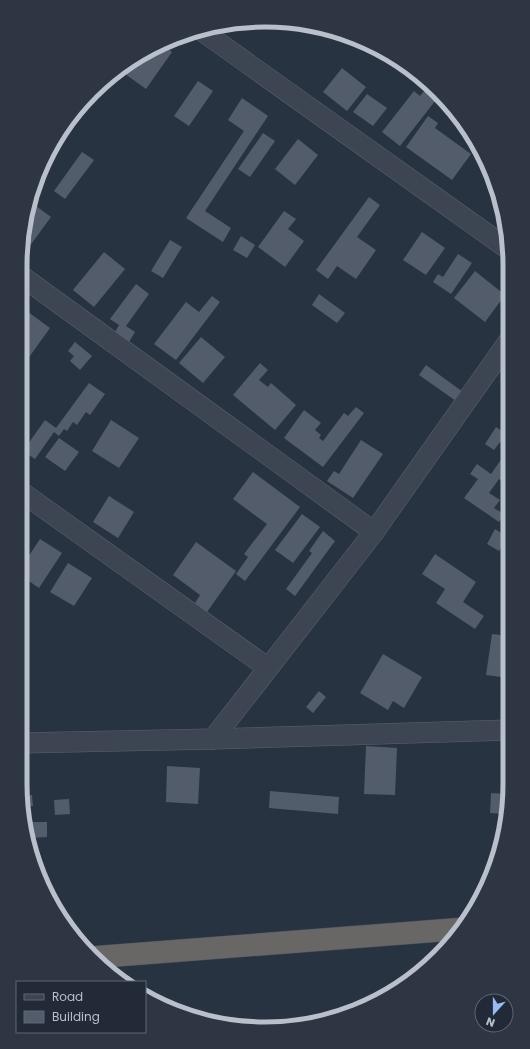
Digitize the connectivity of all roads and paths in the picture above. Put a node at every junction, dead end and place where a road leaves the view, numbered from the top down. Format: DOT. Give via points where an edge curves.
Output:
graph roads {
  1 [pos="207,34"];
  2 [pos="502,245"];
  3 [pos="27,280"];
  4 [pos="503,349"];
  5 [pos="27,496"];
  6 [pos="374,532"];
  7 [pos="268,668"];
  8 [pos="503,730"];
  9 [pos="213,739"];
  10 [pos="27,743"];
  11 [pos="454,929"];
  12 [pos="102,957"];
  1 -- 2 [label="street"];
  3 -- 6 [label="street"];
  4 -- 6 [label="street"];
  5 -- 7 [label="street"];
  6 -- 7 [label="street"];
  7 -- 9 [label="street"];
  8 -- 9 [label="street"];
  9 -- 10 [label="street"];
  11 -- 12 [label="highway"];
}
